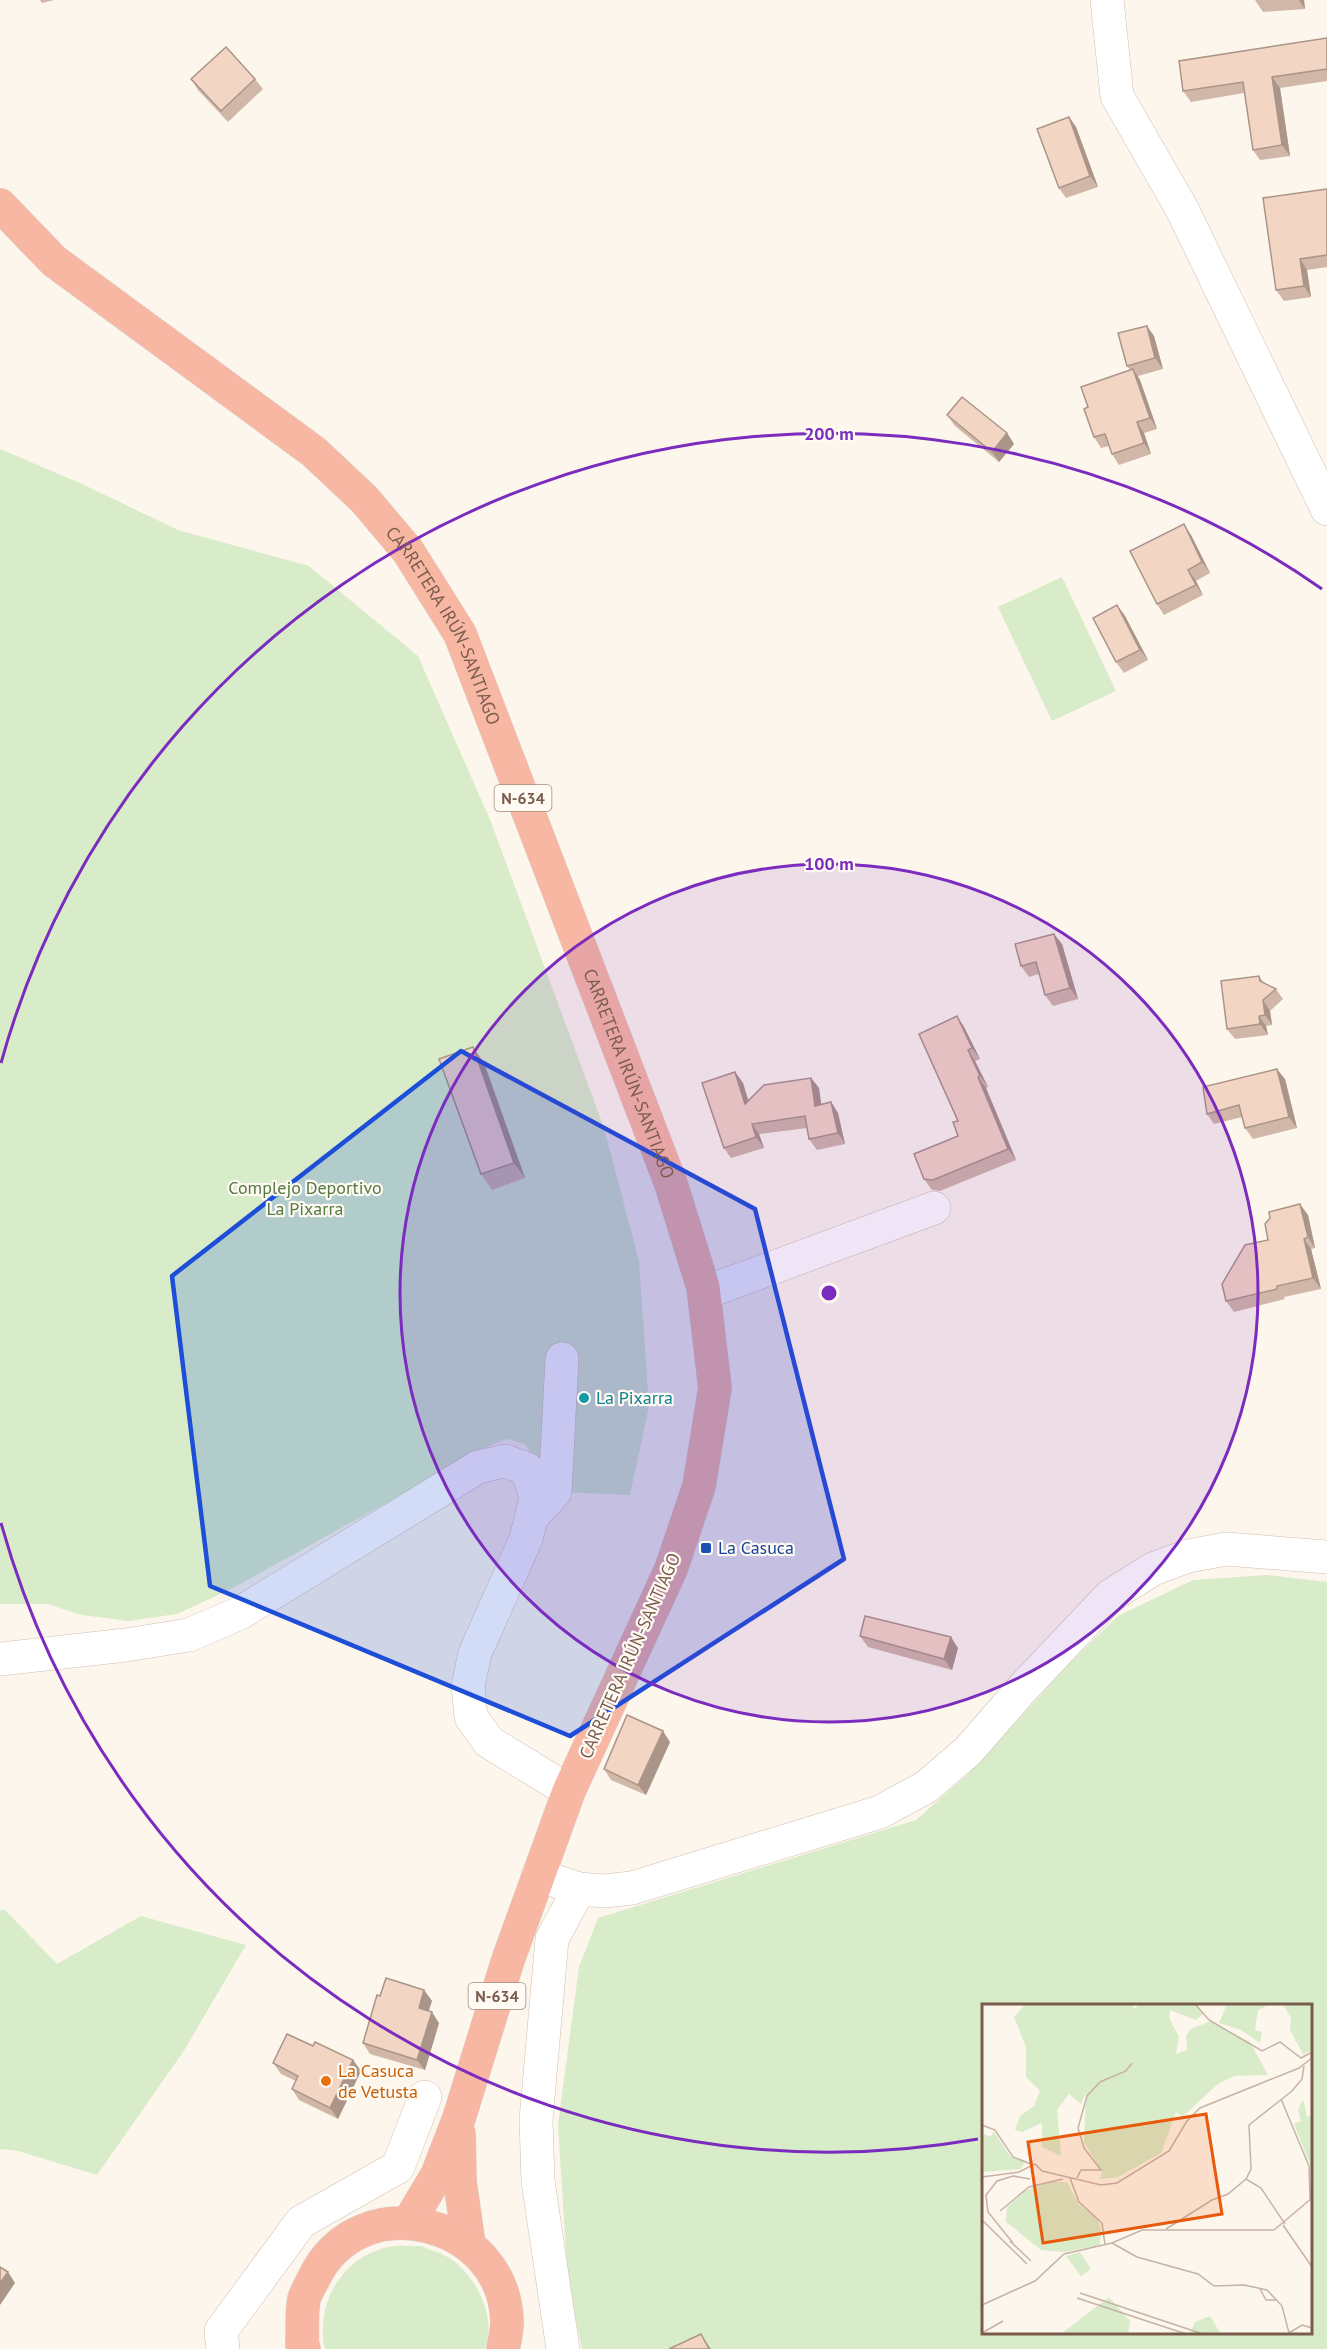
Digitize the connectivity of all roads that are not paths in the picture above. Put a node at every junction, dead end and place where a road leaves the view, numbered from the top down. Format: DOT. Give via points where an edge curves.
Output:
graph roads {
  1 [pos="1107,0"];
  2 [pos="0,205"];
  3 [pos="1327,509"];
  4 [pos="934,1208"];
  5 [pos="705,1293"];
  6 [pos="562,1359"];
  7 [pos="531,1519"];
  8 [pos="1327,1557"];
  9 [pos="0,1659"];
  10 [pos="570,1791"];
  11 [pos="538,1875"];
  12 [pos="579,1889"];
  13 [pos="425,2097"];
  14 [pos="459,2118"];
  15 [pos="409,2222"];
  16 [pos="469,2245"];
  17 [pos="301,2348"];
  18 [pos="223,2349"];
  19 [pos="503,2349"];
  20 [pos="563,2349"];
  1 -- 3 [label="street" via="1117,96 1182,209"];
  2 -- 5 [label="highway, CARRETERA IRÚN-SANTIAGO / N-634" via="54,261 314,452 364,499 408,551 460,634 671,1184"];
  4 -- 5 [label="street"];
  5 -- 10 [label="highway, CARRETERA IRÚN-SANTIAGO / N-634" via="715,1388 699,1486 671,1569"];
  6 -- 7 [label="street" via="555,1491"];
  7 -- 9 [label="street" via="536,1498 527,1469 505,1461 478,1467 240,1613 189,1635"];
  7 -- 10 [label="street" via="526,1539 475,1653 468,1686 471,1717 489,1742"];
  8 -- 12 [label="street" via="1226,1549 1188,1556 1153,1569 1110,1596 968,1751 926,1787 880,1812 632,1888"];
  10 -- 11 [label="highway, CARRETERA IRÚN-SANTIAGO / N-634"];
  11 -- 12 [label="street"];
  11 -- 14 [label="highway, CARRETERA IRÚN-SANTIAGO / N-634"];
  12 -- 20 [label="street" via="552,1939 536,2120 538,2181"];
  13 -- 18 [label="street" via="398,2167 301,2222 268,2251 221,2331"];
  14 -- 15 [label="highway, CARRETERA IRÚN-SANTIAGO / N-634" via="437,2175"];
  14 -- 16 [label="highway, CARRETERA IRÚN-SANTIAGO / N-634" via="460,2182"];
  15 -- 16 [label="highway" via="436,2227"];
  15 -- 17 [label="highway" via="365,2230 340,2244 320,2265 304,2299"];
  16 -- 19 [label="highway" via="487,2265 502,2293 507,2322"];
}
